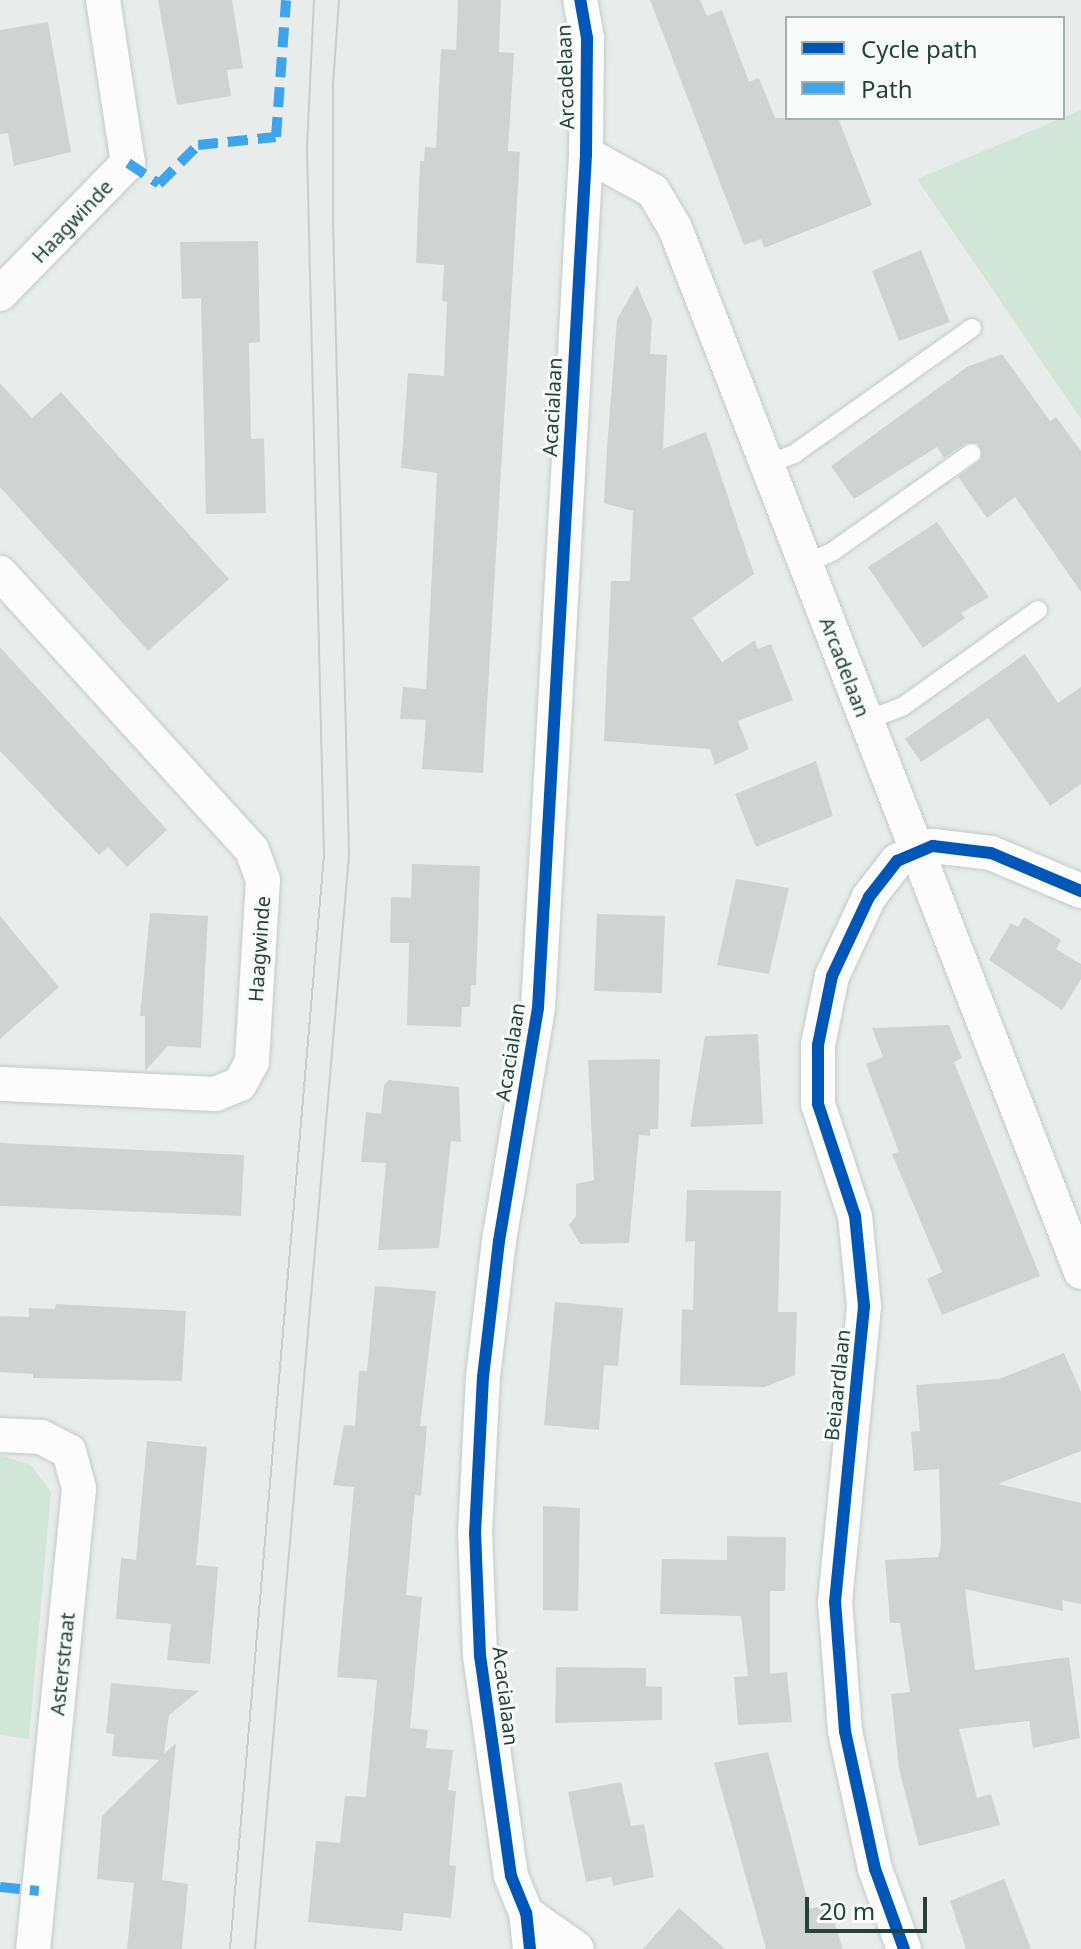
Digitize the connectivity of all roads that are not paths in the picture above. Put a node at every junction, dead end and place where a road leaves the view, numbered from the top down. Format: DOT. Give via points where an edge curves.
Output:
graph roads {
  1 [pos="103,0"];
  2 [pos="580,0"];
  3 [pos="586,154"];
  4 [pos="0,294"];
  5 [pos="972,328"];
  6 [pos="972,453"];
  7 [pos="767,464"];
  8 [pos="805,564"];
  9 [pos="0,573"];
  10 [pos="1038,610"];
  11 [pos="865,721"];
  12 [pos="914,852"];
  13 [pos="1081,891"];
  14 [pos="0,1084"];
  15 [pos="1081,1272"];
  16 [pos="0,1435"];
  17 [pos="526,1913"];
  18 [pos="33,1949"];
  19 [pos="530,1949"];
  20 [pos="577,1949"];
  21 [pos="904,1949"];
  1 -- 4 [label="street, Haagwinde" via="128,163"];
  2 -- 3 [label="street, Arcadelaan" via="587,38"];
  3 -- 7 [label="street, Arcadelaan" via="653,191 675,228"];
  3 -- 17 [label="street, Acacialaan" via="538,1008 497,1256 483,1377 475,1534 480,1656 511,1876"];
  5 -- 7 [label="lane" via="794,454"];
  6 -- 8 [label="lane" via="832,552"];
  7 -- 8 [label="street, Arcadelaan"];
  8 -- 11 [label="street, Arcadelaan"];
  9 -- 14 [label="street, Haagwinde" via="252,850 263,880 252,1062 240,1084 215,1094"];
  10 -- 11 [label="lane" via="902,707"];
  11 -- 12 [label="street, Arcadelaan"];
  12 -- 13 [label="street" via="933,846 991,853"];
  12 -- 15 [label="street, Arcadelaan"];
  12 -- 21 [label="street, Beiaardlaan" via="897,861 869,897 832,976 818,1045 818,1104 855,1216 864,1306 835,1602 845,1731 875,1869"];
  16 -- 18 [label="street, Asterstraat" via="41,1437 69,1451 79,1489"];
  17 -- 19 [label="street, Acacialaan"];
  17 -- 20 [label="street"];
}
